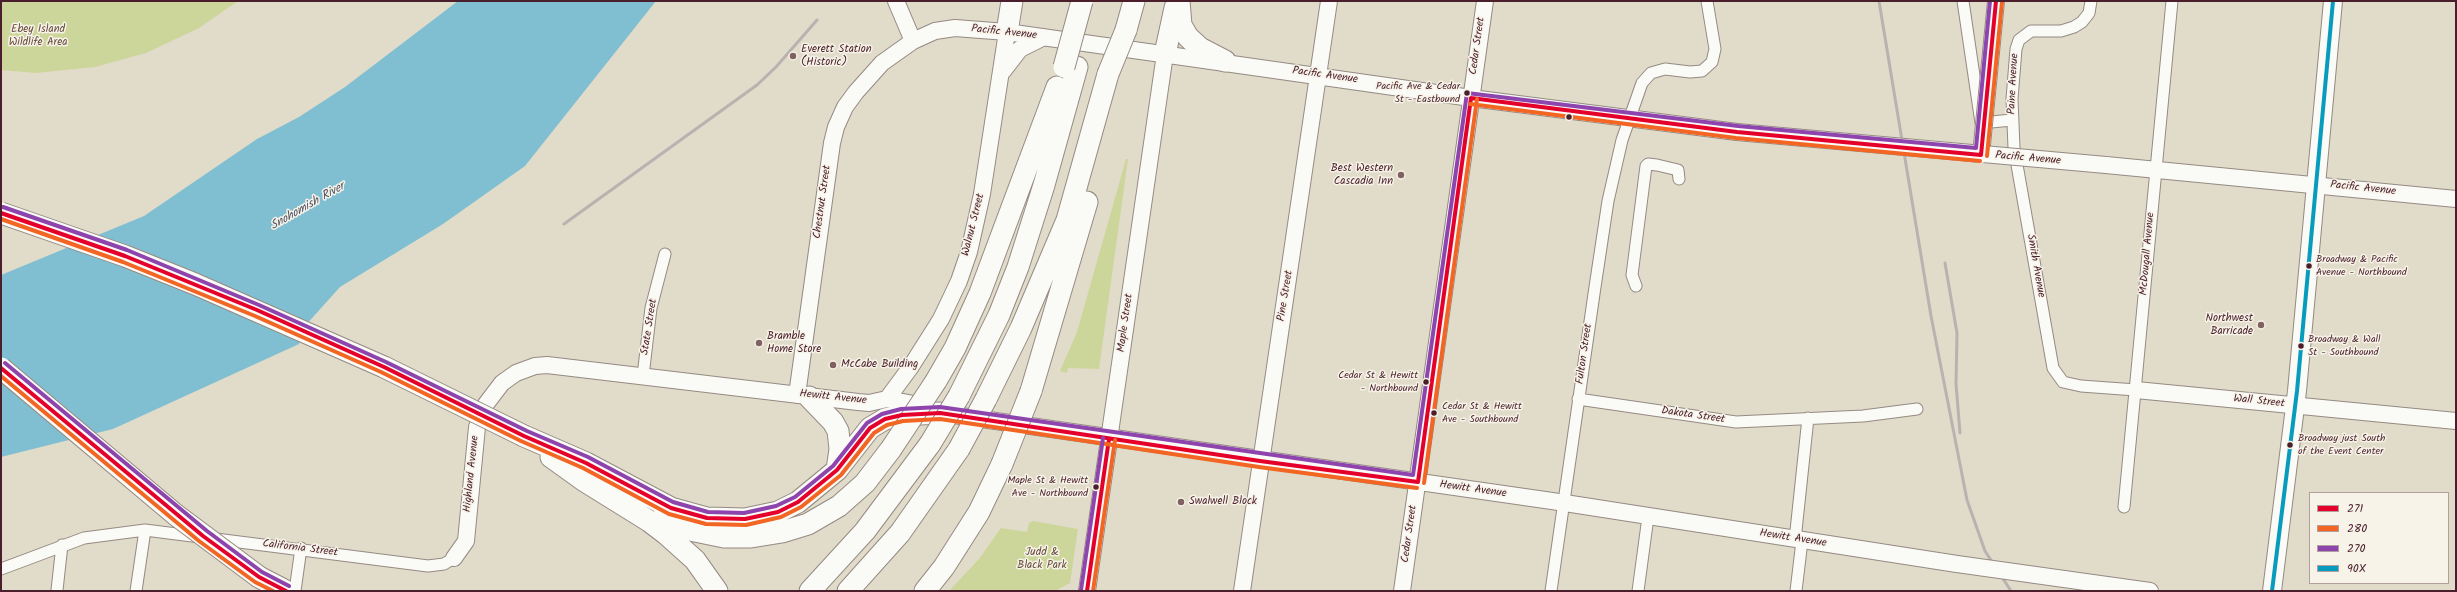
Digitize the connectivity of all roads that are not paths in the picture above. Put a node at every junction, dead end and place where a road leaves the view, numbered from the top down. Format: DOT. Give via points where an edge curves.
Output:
graph roads {
  1 [pos="896,1"];
  2 [pos="1012,1"];
  3 [pos="1082,1"];
  4 [pos="1094,1"];
  5 [pos="1134,1"];
  6 [pos="1178,1"];
  7 [pos="1329,1"];
  8 [pos="1485,1"];
  9 [pos="1707,1"];
  10 [pos="1963,1"];
  11 [pos="1996,1"];
  12 [pos="2091,1"];
  13 [pos="2172,1"];
  14 [pos="2333,1"];
  15 [pos="1007,32"];
  16 [pos="1044,37"];
  17 [pos="913,41"];
  18 [pos="1165,54"];
  19 [pos="1225,61"];
  20 [pos="1070,67"];
  21 [pos="1001,74"];
  22 [pos="1112,74"];
  23 [pos="1320,76"];
  24 [pos="1471,98"];
  25 [pos="1629,118"];
  26 [pos="2012,120"];
  27 [pos="2014,148"];
  28 [pos="1981,155"];
  29 [pos="2155,169"];
  30 [pos="1679,179"];
  31 [pos="2316,184"];
  32 [pos="2456,199"];
  33 [pos="1,214"];
  34 [pos="665,254"];
  35 [pos="1636,286"];
  36 [pos="535,366"];
  37 [pos="1,368"];
  38 [pos="643,376"];
  39 [pos="2063,382"];
  40 [pos="2136,390"];
  41 [pos="803,396"];
  42 [pos="887,399"];
  43 [pos="1578,399"];
  44 [pos="2296,405"];
  45 [pos="1917,409"];
  46 [pos="940,413"];
  47 [pos="1808,418"];
  48 [pos="2456,421"];
  49 [pos="524,436"];
  50 [pos="1109,439"];
  51 [pos="1260,461"];
  52 [pos="837,470"];
  53 [pos="1418,482"];
  54 [pos="1562,503"];
  55 [pos="2124,507"];
  56 [pos="1648,517"];
  57 [pos="145,530"];
  58 [pos="1798,540"];
  59 [pos="62,545"];
  60 [pos="301,548"];
  61 [pos="454,558"];
  62 [pos="1,569"];
  63 [pos="259,577"];
  64 [pos="57,590"];
  65 [pos="136,591"];
  66 [pos="276,591"];
  67 [pos="286,591"];
  68 [pos="295,591"];
  69 [pos="716,591"];
  70 [pos="810,591"];
  71 [pos="848,591"];
  72 [pos="925,591"];
  73 [pos="1087,591"];
  74 [pos="1242,591"];
  75 [pos="1402,591"];
  76 [pos="1551,591"];
  77 [pos="1638,591"];
  78 [pos="1796,591"];
  79 [pos="2150,591"];
  80 [pos="2272,591"];
  1 -- 17 [label="street"];
  2 -- 15 [label="highway"];
  3 -- 20 [label="highway, bridge"];
  4 -- 20 [label="highway"];
  5 -- 22 [label="highway, bridge"];
  6 -- 18 [label="highway"];
  6 -- 19 [label="highway" via="1181,25 1188,37 1200,48"];
  7 -- 23 [label="street, Pine Street"];
  8 -- 24 [label="street, Cedar Street"];
  9 -- 25 [label="street, Fulton Street" via="1715,49 1712,62 1702,71 1665,69 1651,73 1642,83"];
  10 -- 26 [label="street" via="1981,123"];
  11 -- 28 [label="street, bridge"];
  12 -- 26 [label="street, Paine Avenue" via="2089,13 2074,27 2061,31 2031,32 2019,40 2016,49"];
  13 -- 29 [label="street, McDougall Avenue"];
  14 -- 31 [label="main road"];
  15 -- 16 [label="street, Pacific Avenue"];
  15 -- 17 [label="street, Pacific Avenue" via="955,28 936,31"];
  15 -- 21 [label="street, Walnut Street"];
  16 -- 18 [label="street, Pacific Avenue"];
  16 -- 21 [label="street" via="1020,49"];
  17 -- 41 [label="street, Chestnut Street" via="882,63 856,92 844,107 836,127 832,142"];
  18 -- 19 [label="street, Pacific Avenue"];
  18 -- 50 [label="street, Maple Street"];
  19 -- 23 [label="street, Pacific Avenue"];
  20 -- 49 [label="highway, bridge" via="1050,110 980,293 955,348 890,449 865,483 839,506 822,517 782,532 738,537 705,534 675,525"];
  20 -- 70 [label="highway, bridge" via="1044,185 1018,267 999,315 959,396 930,444 865,531"];
  21 -- 42 [label="street, Walnut Street" via="981,202 959,281 924,347"];
  22 -- 71 [label="highway, bridge" via="1067,220 1021,328 986,398 958,449 900,533"];
  22 -- 72 [label="highway, bridge" via="1093,179 1031,391 1002,464 979,512 944,567"];
  23 -- 24 [label="street, Pacific Avenue"];
  23 -- 51 [label="street, Pine Street"];
  24 -- 25 [label="street, Pacific Avenue"];
  24 -- 53 [label="street, Cedar Street"];
  25 -- 28 [label="street, Pacific Avenue, bridge" via="1737,132"];
  25 -- 43 [label="street, Fulton Street" via="1608,201"];
  26 -- 27 [label="street, Paine Avenue"];
  27 -- 39 [label="street, Smith Avenue" via="2050,352 2054,368"];
  28 -- 29 [label="street, Pacific Avenue, bridge"];
  29 -- 31 [label="street, Pacific Avenue"];
  29 -- 40 [label="street, McDougall Avenue"];
  30 -- 35 [label="street" via="1678,170 1657,165 1646,166 1632,275"];
  31 -- 32 [label="street, Pacific Avenue"];
  31 -- 44 [label="main road"];
  33 -- 49 [label="highway, bridge" via="119,254 209,290 384,367"];
  34 -- 38 [label="street, State Street" via="651,308"];
  36 -- 38 [label="street, Hewitt Avenue" via="566,366"];
  36 -- 61 [label="street, Highland Avenue" via="516,373 502,383 486,404 477,427 466,541"];
  37 -- 63 [label="highway, bridge" via="176,515"];
  38 -- 41 [label="street, Hewitt Avenue"];
  39 -- 40 [label="street, Wall Street" via="2081,386"];
  40 -- 44 [label="street, Wall Street"];
  40 -- 55 [label="street, McDougall Avenue"];
  41 -- 42 [label="street, Hewitt Avenue" via="869,403"];
  41 -- 52 [label="highway" via="833,422 838,431 840,449"];
  42 -- 46 [label="street, Hewitt Avenue" via="914,404"];
  43 -- 47 [label="street, Dakota Street" via="1736,422"];
  43 -- 54 [label="street, Fulton Street"];
  44 -- 48 [label="street, Wall Street"];
  44 -- 80 [label="main road"];
  45 -- 47 [label="street, Dakota Street" via="1863,416"];
  46 -- 50 [label="street, Hewitt Avenue"];
  46 -- 52 [label="highway" via="902,415 885,419 870,428"];
  47 -- 58 [label="street"];
  49 -- 52 [label="highway" via="586,463 671,508 707,518 745,519 778,512 798,502"];
  49 -- 69 [label="highway" via="582,480 666,534 695,560"];
  50 -- 51 [label="street, Hewitt Avenue"];
  50 -- 73 [label="street, Maple Street"];
  51 -- 53 [label="street, Hewitt Avenue"];
  51 -- 74 [label="street, Pine Street"];
  53 -- 54 [label="street, Hewitt Avenue"];
  53 -- 75 [label="street, Cedar Street"];
  54 -- 56 [label="street, Hewitt Avenue"];
  54 -- 76 [label="street, Fulton Street"];
  56 -- 58 [label="street, Hewitt Avenue"];
  56 -- 77 [label="street"];
  57 -- 59 [label="street, California Street" via="84,538"];
  57 -- 60 [label="street, California Street"];
  57 -- 65 [label="street"];
  58 -- 78 [label="street"];
  58 -- 79 [label="street, Hewitt Avenue, bridge"];
  59 -- 62 [label="street, California Street"];
  59 -- 64 [label="street"];
  60 -- 61 [label="street, California Street" via="428,566 444,564"];
  60 -- 68 [label="street"];
  63 -- 66 [label="highway"];
  63 -- 67 [label="highway"];
}
